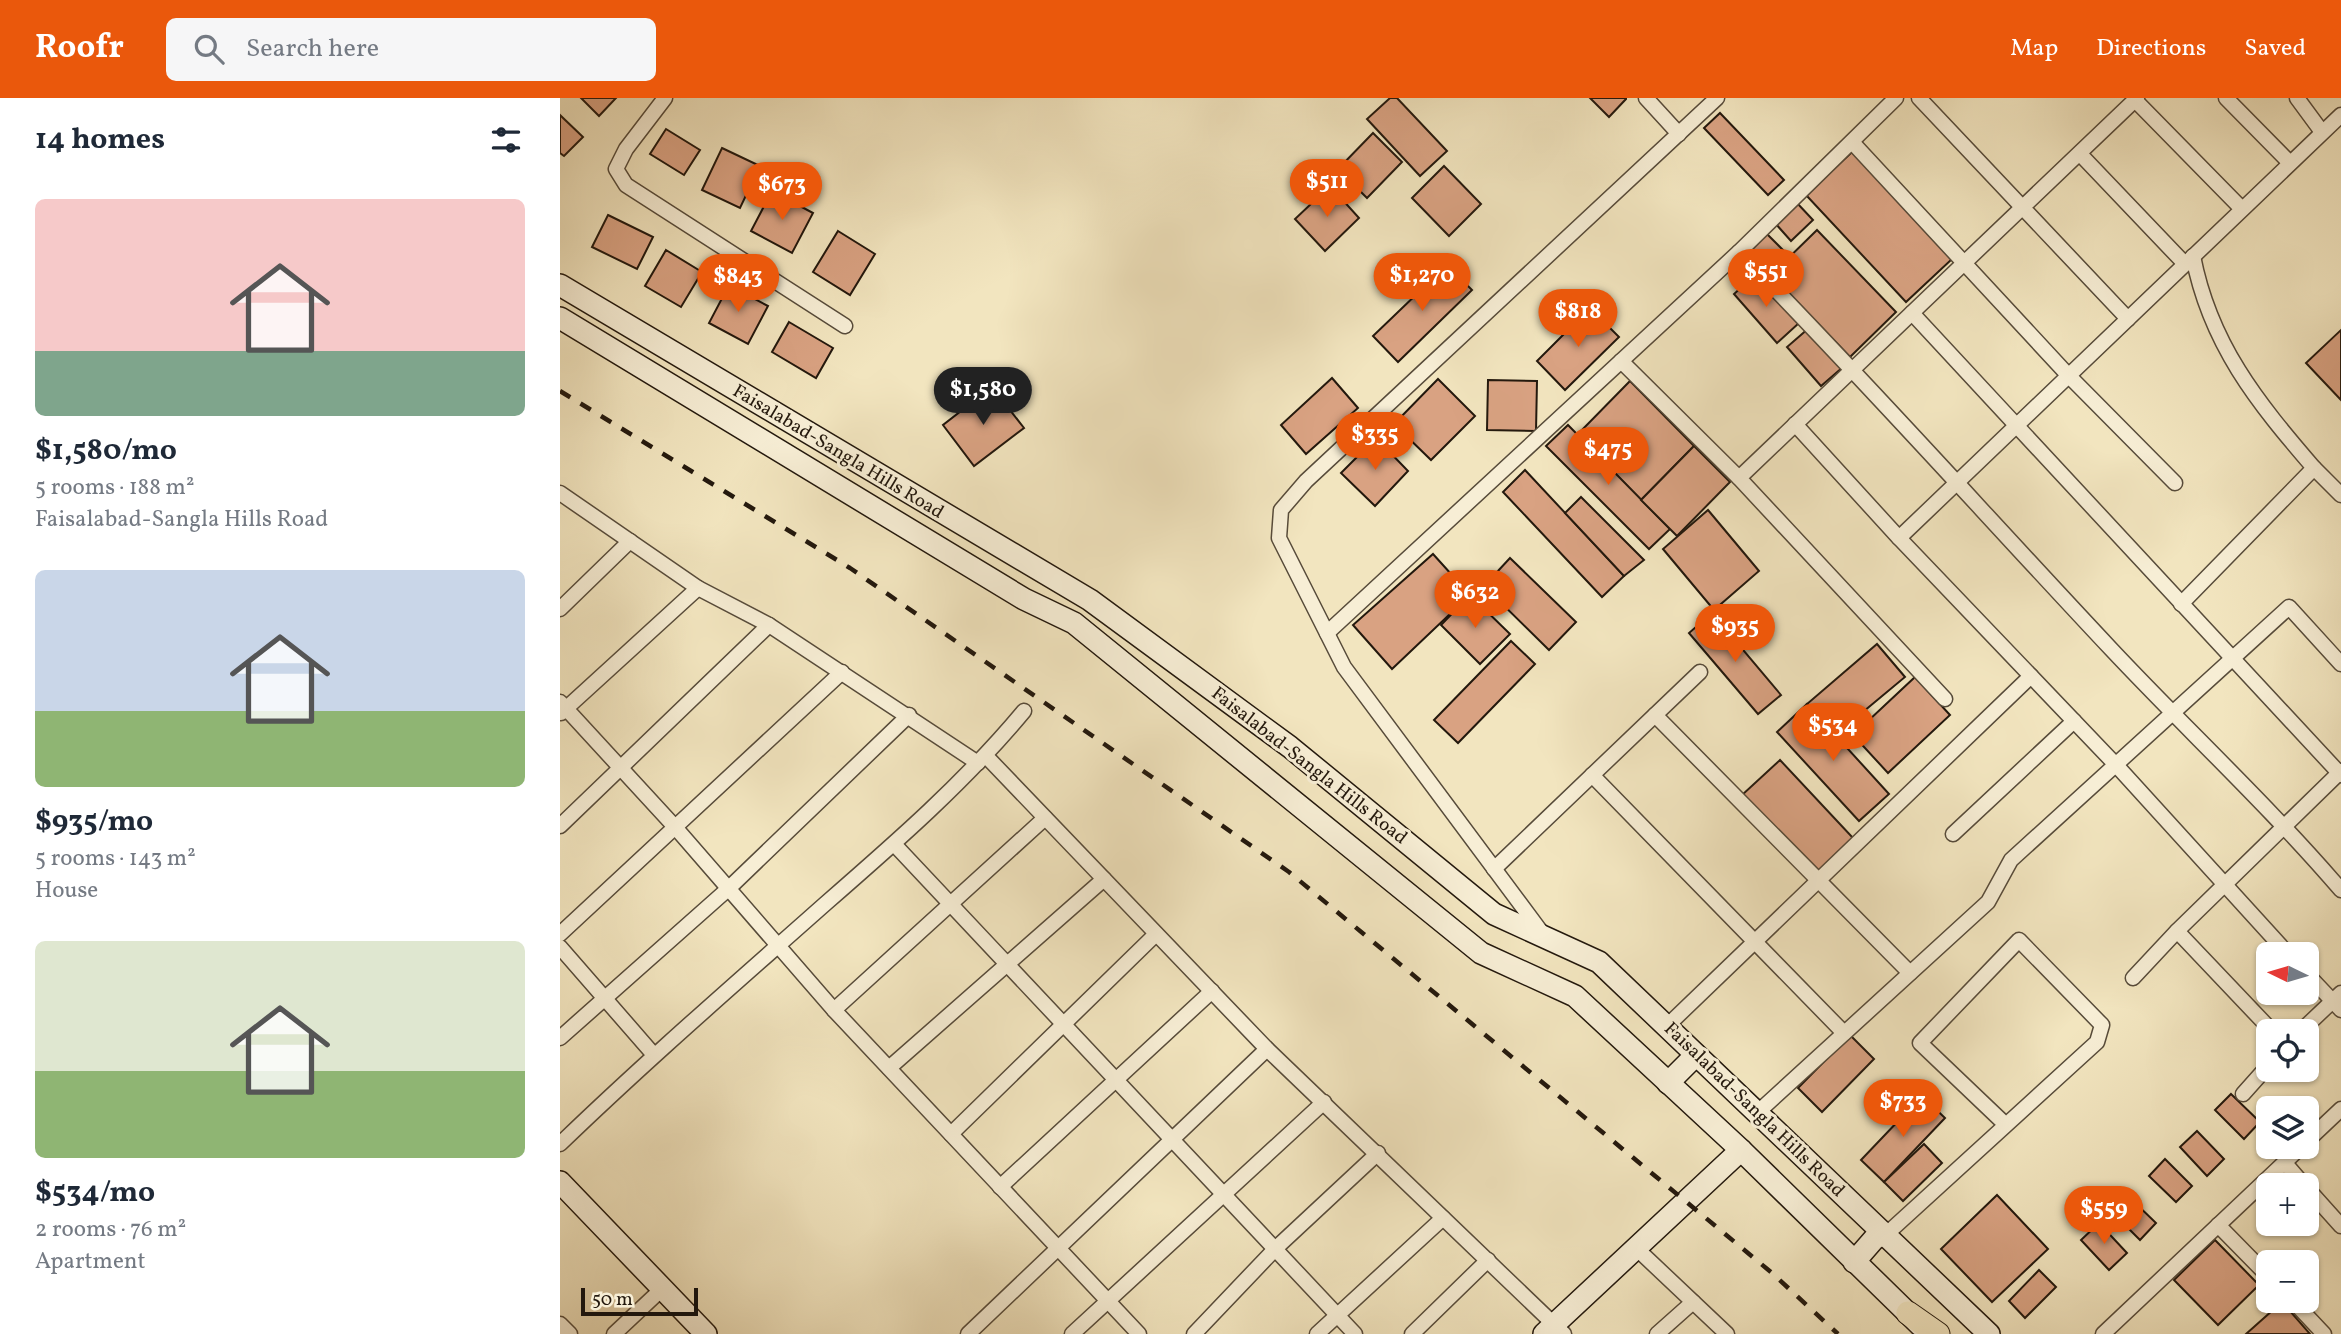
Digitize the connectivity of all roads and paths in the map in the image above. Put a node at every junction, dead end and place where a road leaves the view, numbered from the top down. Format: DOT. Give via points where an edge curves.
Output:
graph roads {
  1 [pos="665,98"];
  2 [pos="1646,98"];
  3 [pos="1717,98"];
  4 [pos="1896,98"];
  5 [pos="1919,98"];
  6 [pos="2226,98"];
  7 [pos="2297,98"];
  8 [pos="2136,99"];
  9 [pos="2341,115"];
  10 [pos="2322,132"];
  11 [pos="1679,134"];
  12 [pos="1852,142"];
  13 [pos="2081,155"];
  14 [pos="2290,163"];
  15 [pos="2024,206"];
  16 [pos="2242,209"];
  17 [pos="1739,252"];
  18 [pos="2189,260"];
  19 [pos="1965,261"];
  20 [pos="560,285"];
  21 [pos="1912,313"];
  22 [pos="560,317"];
  23 [pos="2128,319"];
  24 [pos="845,326"];
  25 [pos="1621,361"];
  26 [pos="1853,367"];
  27 [pos="2068,375"];
  28 [pos="1795,424"];
  29 [pos="2015,426"];
  30 [pos="2314,468"];
  31 [pos="1739,478"];
  32 [pos="2175,483"];
  33 [pos="1956,484"];
  34 [pos="2341,495"];
  35 [pos="562,497"];
  36 [pos="1899,538"];
  37 [pos="630,541"];
  38 [pos="698,588"];
  39 [pos="2181,604"];
  40 [pos="560,609"];
  41 [pos="769,625"];
  42 [pos="1327,633"];
  43 [pos="2233,659"];
  44 [pos="2341,664"];
  45 [pos="842,672"];
  46 [pos="1700,672"];
  47 [pos="2031,676"];
  48 [pos="1945,699"];
  49 [pos="562,708"];
  50 [pos="1024,711"];
  51 [pos="909,715"];
  52 [pos="1655,715"];
  53 [pos="2173,715"];
  54 [pos="2074,721"];
  55 [pos="982,760"];
  56 [pos="2117,766"];
  57 [pos="620,769"];
  58 [pos="2340,773"];
  59 [pos="1592,775"];
  60 [pos="1045,818"];
  61 [pos="2284,824"];
  62 [pos="560,826"];
  63 [pos="675,827"];
  64 [pos="1953,834"];
  65 [pos="894,844"];
  66 [pos="1494,869"];
  67 [pos="1104,879"];
  68 [pos="1817,881"];
  69 [pos="2225,887"];
  70 [pos="728,889"];
  71 [pos="2341,890"];
  72 [pos="951,903"];
  73 [pos="2177,931"];
  74 [pos="1156,933"];
  75 [pos="560,934"];
  76 [pos="1545,937"];
  77 [pos="1754,942"];
  78 [pos="2277,942"];
  79 [pos="560,947"];
  80 [pos="777,947"];
  81 [pos="1007,964"];
  82 [pos="1910,973"];
  83 [pos="2133,978"];
  84 [pos="2319,984"];
  85 [pos="1212,991"];
  86 [pos="605,996"];
  87 [pos="2338,1001"];
  88 [pos="834,1010"];
  89 [pos="2261,1019"];
  90 [pos="2316,1019"];
  91 [pos="1064,1024"];
  92 [pos="1666,1027"];
  93 [pos="1844,1033"];
  94 [pos="560,1038"];
  95 [pos="1267,1049"];
  96 [pos="654,1055"];
  97 [pos="1696,1055"];
  98 [pos="888,1068"];
  99 [pos="1116,1079"];
  100 [pos="2256,1079"];
  101 [pos="1668,1083"];
  102 [pos="2243,1094"];
  103 [pos="1324,1102"];
  104 [pos="1756,1113"];
  105 [pos="2339,1114"];
  106 [pos="2006,1125"];
  107 [pos="2319,1131"];
  108 [pos="951,1134"];
  109 [pos="1173,1139"];
  110 [pos="560,1144"];
  111 [pos="1741,1150"];
  112 [pos="1378,1153"];
  113 [pos="2289,1159"];
  114 [pos="2285,1163"];
  115 [pos="2294,1173"];
  116 [pos="560,1182"];
  117 [pos="1000,1187"];
  118 [pos="1224,1193"];
  119 [pos="2319,1202"];
  120 [pos="1443,1218"];
  121 [pos="2218,1225"];
  122 [pos="2341,1226"];
  123 [pos="1883,1233"];
  124 [pos="1276,1248"];
  125 [pos="1636,1248"];
  126 [pos="1058,1249"];
  127 [pos="1488,1260"];
  128 [pos="1856,1264"];
  129 [pos="2256,1264"];
  130 [pos="663,1288"];
  131 [pos="1107,1301"];
  132 [pos="1693,1303"];
  133 [pos="1908,1313"];
  134 [pos="2304,1313"];
  135 [pos="1338,1316"];
  136 [pos="560,1324"];
  137 [pos="1554,1331"];
  138 [pos="570,1334"];
  139 [pos="614,1334"];
  140 [pos="706,1334"];
  141 [pos="968,1334"];
  142 [pos="1072,1334"];
  143 [pos="1139,1334"];
  144 [pos="1195,1334"];
  145 [pos="1317,1334"];
  146 [pos="1355,1334"];
  147 [pos="1412,1334"];
  148 [pos="1657,1334"];
  149 [pos="1727,1334"];
  150 [pos="1929,1334"];
  151 [pos="1938,1334"];
  152 [pos="1989,1334"];
  153 [pos="2103,1334"];
  154 [pos="2324,1334"];
  1 -- 24 [label="street" via="616,169 626,185"];
  2 -- 11 [label="street"];
  3 -- 11 [label="street"];
  4 -- 12 [label="street"];
  5 -- 15 [label="street"];
  6 -- 14 [label="street"];
  7 -- 10 [label="street"];
  8 -- 13 [label="street"];
  8 -- 16 [label="street"];
  9 -- 10 [label="street"];
  10 -- 14 [label="street"];
  11 -- 42 [label="street" via="1306,481 1282,510 1279,538"];
  12 -- 17 [label="street"];
  12 -- 19 [label="street"];
  13 -- 15 [label="street"];
  13 -- 18 [label="street"];
  14 -- 16 [label="street"];
  15 -- 19 [label="street"];
  15 -- 23 [label="street"];
  16 -- 18 [label="street"];
  17 -- 25 [label="street"];
  17 -- 26 [label="street"];
  18 -- 23 [label="street"];
  18 -- 30 [label="street" via="2207,314 2259,404"];
  19 -- 21 [label="street"];
  19 -- 27 [label="street"];
  20 -- 76 [label="main road, Faisalabad-Sangla Hills Road" via="1090,600 1290,747 1494,914"];
  21 -- 26 [label="street"];
  21 -- 29 [label="street"];
  22 -- 101 [label="main road, Faisalabad-Sangla Hills Road" via="1024,599 1074,622 1481,953 1575,996"];
  23 -- 27 [label="street"];
  25 -- 31 [label="street"];
  25 -- 42 [label="street"];
  26 -- 28 [label="street"];
  26 -- 33 [label="street"];
  27 -- 29 [label="street"];
  27 -- 32 [label="street"];
  28 -- 31 [label="street"];
  28 -- 36 [label="street"];
  29 -- 33 [label="street"];
  29 -- 39 [label="street"];
  30 -- 34 [label="street"];
  30 -- 39 [label="street"];
  31 -- 48 [label="street"];
  33 -- 36 [label="street"];
  33 -- 53 [label="street"];
  35 -- 37 [label="street"];
  36 -- 47 [label="street"];
  37 -- 38 [label="street"];
  37 -- 40 [label="street"];
  38 -- 41 [label="street"];
  38 -- 49 [label="street"];
  39 -- 43 [label="street"];
  41 -- 45 [label="street"];
  41 -- 57 [label="street"];
  42 -- 66 [label="street" via="1343,667"];
  43 -- 44 [label="street" via="2289,607"];
  43 -- 53 [label="street"];
  43 -- 58 [label="street"];
  45 -- 51 [label="street"];
  45 -- 63 [label="street"];
  46 -- 52 [label="street"];
  47 -- 54 [label="street"];
  47 -- 68 [label="street"];
  49 -- 57 [label="street"];
  50 -- 55 [label="street"];
  51 -- 55 [label="street"];
  51 -- 70 [label="street"];
  52 -- 59 [label="street"];
  52 -- 68 [label="street"];
  53 -- 56 [label="street"];
  53 -- 61 [label="street"];
  54 -- 56 [label="street"];
  54 -- 64 [label="street"];
  55 -- 60 [label="street"];
  55 -- 65 [label="street"];
  56 -- 69 [label="street"];
  56 -- 82 [label="street" via="2011,860 1988,902"];
  57 -- 62 [label="street"];
  57 -- 63 [label="street"];
  58 -- 61 [label="street"];
  59 -- 66 [label="street"];
  59 -- 77 [label="street"];
  60 -- 67 [label="street"];
  60 -- 72 [label="street"];
  61 -- 69 [label="street"];
  61 -- 71 [label="street"];
  63 -- 70 [label="street"];
  63 -- 75 [label="street"];
  65 -- 72 [label="street"];
  65 -- 80 [label="street"];
  66 -- 76 [label="street"];
  67 -- 74 [label="street"];
  67 -- 81 [label="street"];
  68 -- 77 [label="street"];
  68 -- 82 [label="street"];
  69 -- 73 [label="street"];
  69 -- 78 [label="street"];
  70 -- 80 [label="street"];
  70 -- 86 [label="street"];
  72 -- 81 [label="street"];
  72 -- 88 [label="street"];
  73 -- 83 [label="street"];
  73 -- 89 [label="street"];
  74 -- 85 [label="street"];
  74 -- 91 [label="street"];
  76 -- 92 [label="main road, Faisalabad-Sangla Hills Road" via="1599,962"];
  77 -- 92 [label="street"];
  77 -- 93 [label="street"];
  79 -- 86 [label="street"];
  80 -- 88 [label="street"];
  80 -- 96 [label="street"];
  81 -- 91 [label="street"];
  81 -- 98 [label="street"];
  82 -- 93 [label="street"];
  84 -- 87 [label="street"];
  85 -- 95 [label="street"];
  85 -- 99 [label="street"];
  86 -- 94 [label="street"];
  86 -- 96 [label="street"];
  87 -- 90 [label="street"];
  88 -- 98 [label="street"];
  91 -- 99 [label="street"];
  91 -- 108 [label="street"];
  92 -- 97 [label="main road, Faisalabad-Sangla Hills Road"];
  93 -- 104 [label="street"];
  95 -- 103 [label="street"];
  95 -- 109 [label="street"];
  96 -- 110 [label="street"];
  97 -- 101 [label="main road"];
  97 -- 104 [label="main road, Faisalabad-Sangla Hills Road"];
  98 -- 108 [label="street"];
  99 -- 109 [label="street"];
  99 -- 117 [label="street"];
  100 -- 102 [label="street"];
  101 -- 111 [label="main road, Faisalabad-Sangla Hills Road"];
  103 -- 112 [label="street"];
  103 -- 118 [label="street"];
  104 -- 123 [label="main road, Faisalabad-Sangla Hills Road"];
  105 -- 107 [label="street"];
  106 -- 106 [label="street" via="2098,1042 2102,1025 2019,940 1920,1043"];
  106 -- 123 [label="street"];
  108 -- 117 [label="street"];
  109 -- 118 [label="street"];
  109 -- 126 [label="street"];
  111 -- 125 [label="main road"];
  111 -- 128 [label="main road, Faisalabad-Sangla Hills Road"];
  112 -- 120 [label="street"];
  112 -- 124 [label="street"];
  113 -- 114 [label="street"];
  114 -- 115 [label="street"];
  114 -- 121 [label="street"];
  116 -- 130 [label="main road"];
  117 -- 126 [label="street"];
  118 -- 124 [label="street"];
  118 -- 131 [label="street"];
  119 -- 122 [label="street"];
  120 -- 127 [label="street"];
  120 -- 135 [label="street"];
  121 -- 129 [label="street"];
  121 -- 153 [label="street"];
  123 -- 128 [label="main road"];
  123 -- 152 [label="main road, Faisalabad-Sangla Hills Road"];
  124 -- 135 [label="street"];
  124 -- 144 [label="street"];
  125 -- 132 [label="street"];
  125 -- 137 [label="main road"];
  126 -- 131 [label="street"];
  126 -- 141 [label="street"];
  127 -- 137 [label="street"];
  127 -- 147 [label="street"];
  128 -- 133 [label="main road, Faisalabad-Sangla Hills Road"];
  130 -- 139 [label="street"];
  130 -- 140 [label="main road"];
  131 -- 142 [label="street"];
  131 -- 143 [label="street"];
  132 -- 148 [label="street"];
  132 -- 149 [label="street"];
  133 -- 150 [label="main road, Faisalabad-Sangla Hills Road"];
  133 -- 151 [label="main road"];
  134 -- 154 [label="street"];
  135 -- 145 [label="street"];
  135 -- 146 [label="street"];
  136 -- 138 [label="street"];
}
